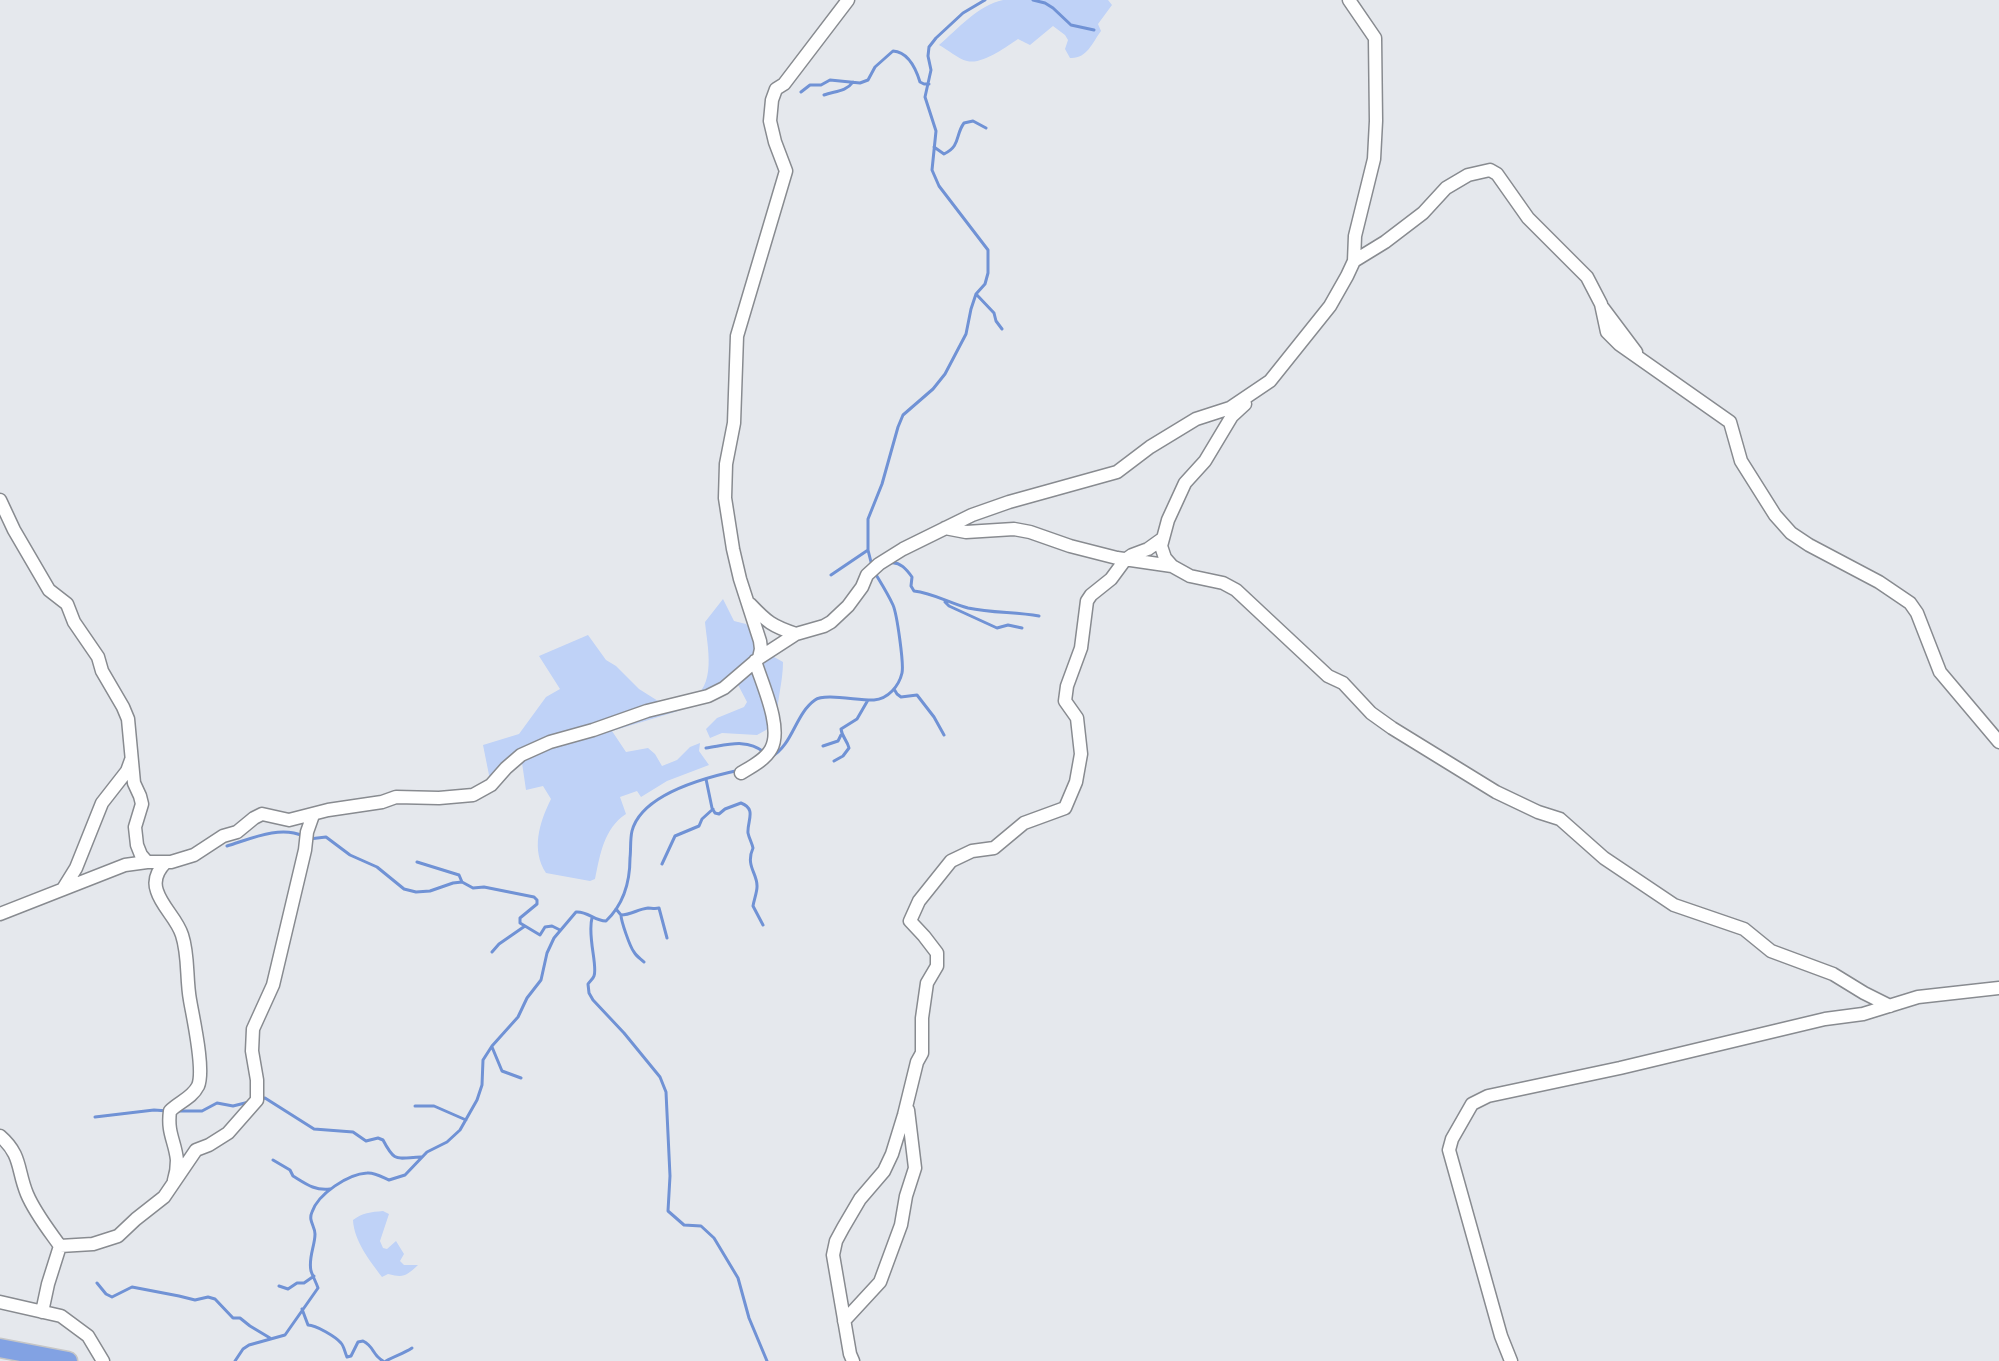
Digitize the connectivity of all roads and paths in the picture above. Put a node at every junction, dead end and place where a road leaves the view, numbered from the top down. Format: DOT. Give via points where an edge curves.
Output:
graph roads {
  1 [pos="848,0"];
  2 [pos="1349,0"];
  3 [pos="1354,261"];
  4 [pos="1270,381"];
  5 [pos="0,500"];
  6 [pos="945,528"];
  7 [pos="1162,539"];
  8 [pos="1125,560"];
  9 [pos="1172,566"];
  10 [pos="747,601"];
  11 [pos="795,634"];
  12 [pos="757,660"];
  13 [pos="1999,742"];
  14 [pos="132,759"];
  15 [pos="741,773"];
  16 [pos="313,815"];
  17 [pos="147,862"];
  18 [pos="166,862"];
  19 [pos="62,890"];
  20 [pos="0,914"];
  21 [pos="1999,988"];
  22 [pos="1890,1006"];
  23 [pos="907,1103"];
  24 [pos="0,1136"];
  25 [pos="174,1182"];
  26 [pos="60,1246"];
  27 [pos="0,1302"];
  28 [pos="42,1312"];
  29 [pos="844,1321"];
  30 [pos="0,1348"];
  31 [pos="68,1361"];
  32 [pos="103,1361"];
  33 [pos="853,1361"];
  34 [pos="1511,1361"];
  1 -- 10 [label="street" via="784,84 776,89 772,100 770,121 786,171 737,336 734,423 726,464 725,498"];
  2 -- 3 [label="street" via="1375,38 1374,159 1355,236"];
  3 -- 4 [label="street" via="1330,306"];
  3 -- 13 [label="street" via="1423,213 1446,188 1468,175 1490,170 1497,174 1528,218 1587,277 1601,304 1608,332 1619,344 1730,422 1741,461 1774,515 1791,533 1910,603 1940,672"];
  4 -- 6 [label="street" via="1230,408 1196,419 1117,472 1009,502"];
  4 -- 7 [label="street" via="1232,416 1205,461 1185,483"];
  5 -- 14 [label="street" via="49,590 67,604 74,622 98,657 126,713"];
  6 -- 8 [label="street" via="966,532 1030,532"];
  6 -- 11 [label="street" via="879,564 867,575 849,606 831,622"];
  7 -- 8 [label="street"];
  7 -- 9 [label="street" via="1161,552"];
  8 -- 9 [label="street"];
  8 -- 23 [label="street" via="1111,579 1091,595 1085,609 1081,648 1065,701 1077,718 1081,754 1076,782 1065,808 1024,823 994,848 972,851 951,861 919,901 910,921 937,953 937,966 927,983 922,1053"];
  9 -- 22 [label="street" via="1190,576 1236,590 1328,676 1343,683 1371,713 1496,792 1560,819 1604,858 1674,905 1744,929 1771,951 1833,974"];
  10 -- 11 [label="street" via="765,621"];
  10 -- 12 [label="street" via="761,649"];
  11 -- 12 [label="street"];
  12 -- 15 [label="street" via="775,733 772,749"];
  12 -- 16 [label="street" via="724,688 708,696 647,711 521,755 491,785 473,795 396,797"];
  14 -- 17 [label="street" via="134,783 142,804 135,827 137,845"];
  14 -- 19 [label="street" via="102,803 76,868"];
  16 -- 18 [label="street" via="289,820 262,814 194,855"];
  16 -- 25 [label="street" via="273,985 254,1029 257,1100 228,1133 196,1150"];
  17 -- 18 [label="street"];
  17 -- 19 [label="street" via="124,865"];
  18 -- 25 [label="street" via="156,879 157,891 183,937 200,1081 197,1089 170,1111 170,1137 177,1160"];
  19 -- 20 [label="street"];
  21 -- 22 [label="street" via="1927,996"];
  22 -- 34 [label="street" via="1488,1096 1472,1104 1449,1150"];
  23 -- 29 [label="street" via="915,1168 901,1225 880,1282"];
  23 -- 29 [label="street" via="884,1171 860,1199 836,1241 833,1256"];
  24 -- 26 [label="street" via="13,1149 27,1194"];
  25 -- 26 [label="street" via="164,1197 118,1236 93,1244"];
  26 -- 28 [label="street"];
  27 -- 28 [label="street"];
  28 -- 32 [label="street" via="61,1316 88,1336"];
  29 -- 33 [label="street"];
  30 -- 31 [label="highway"];
}
